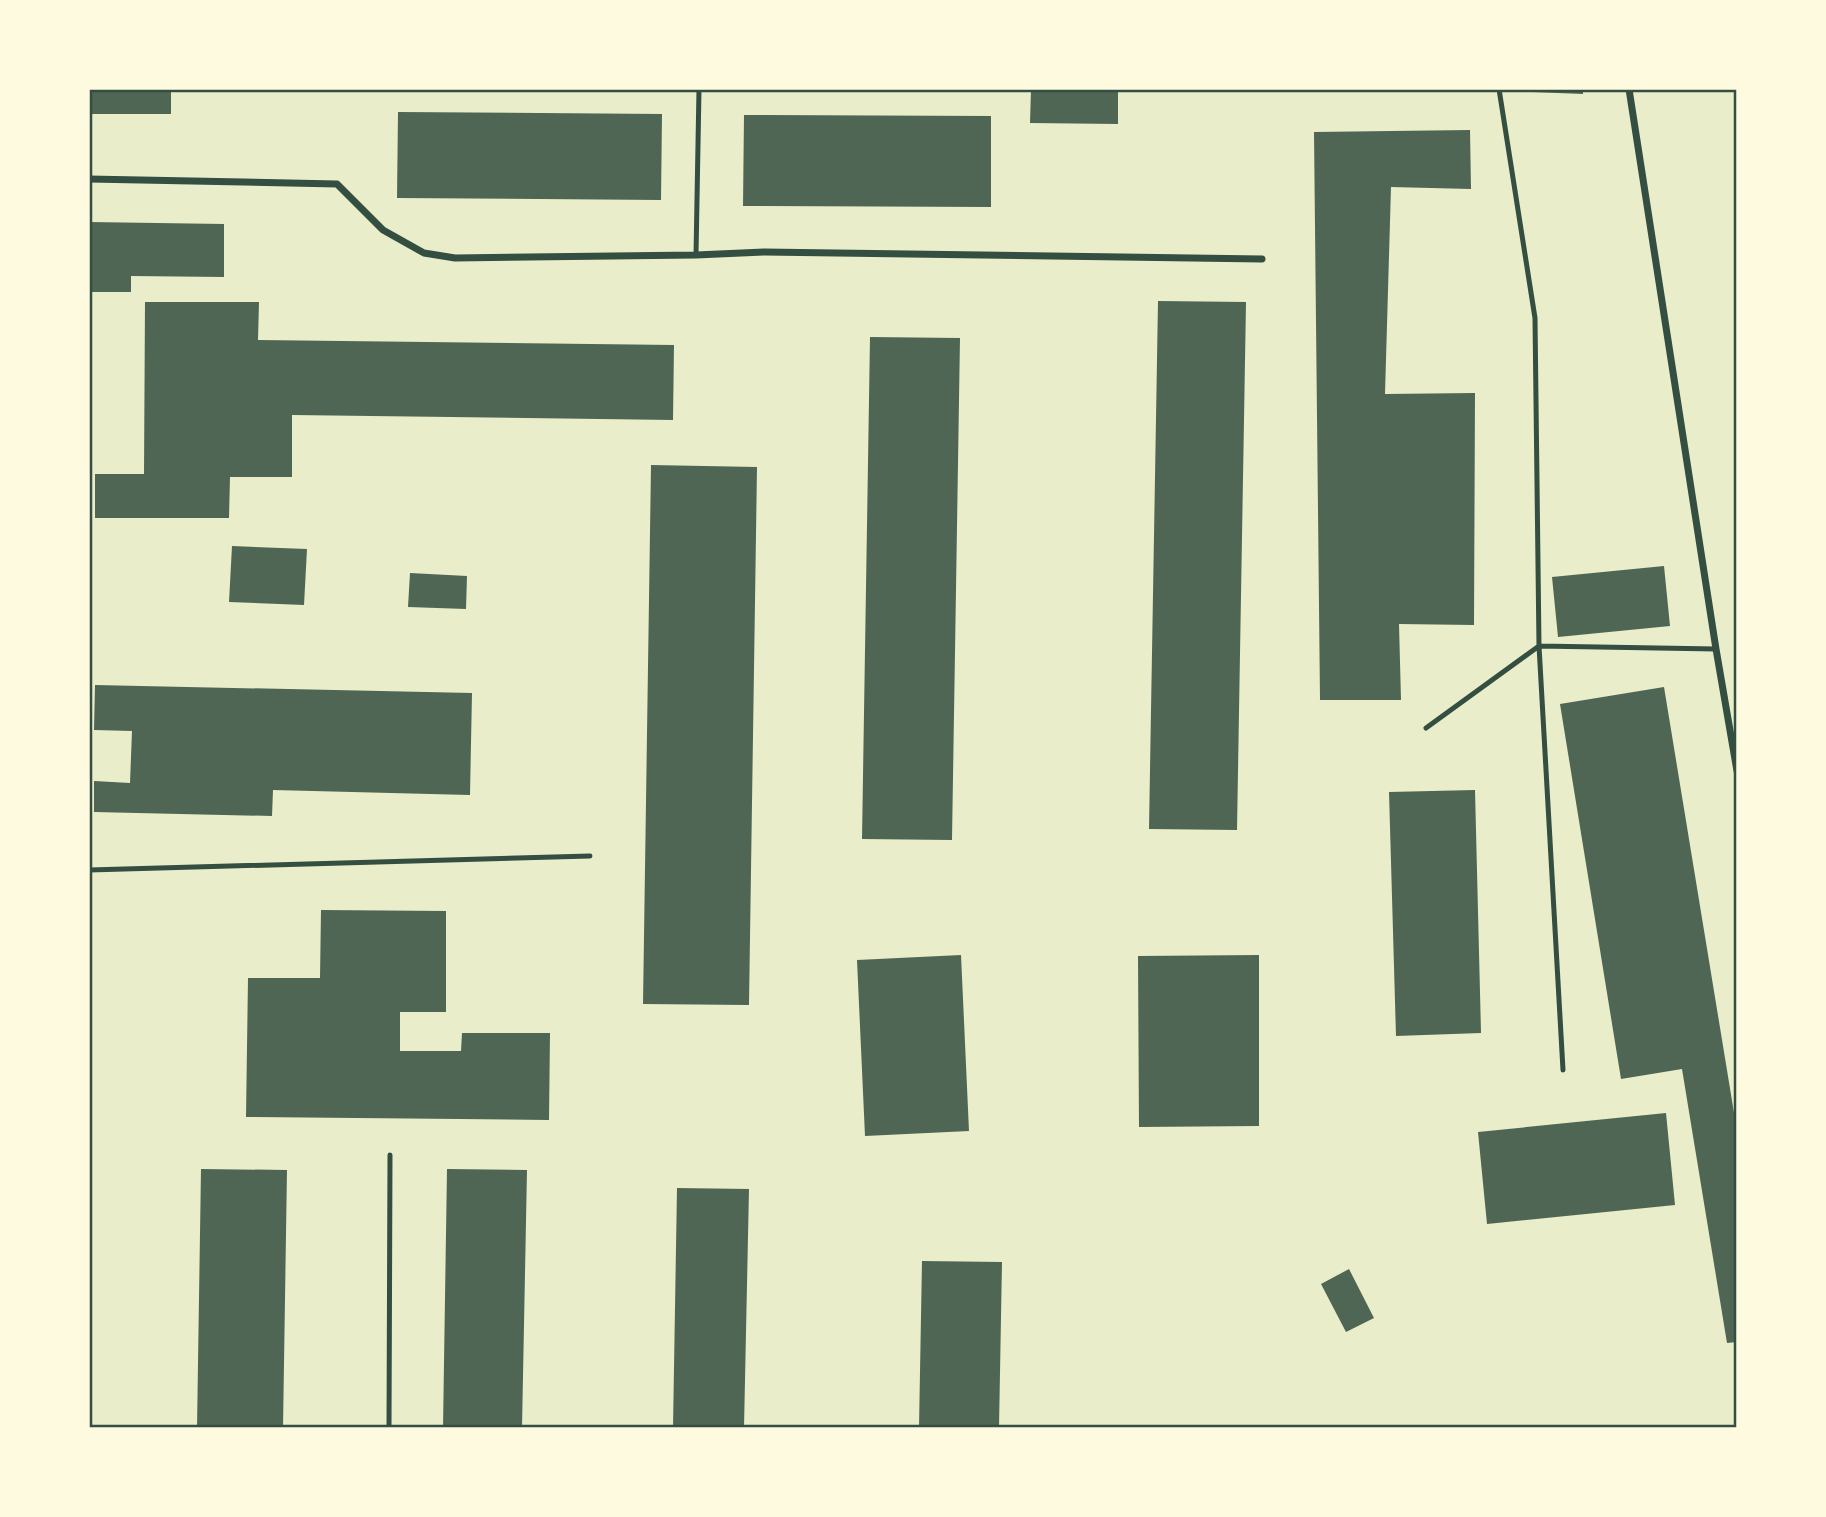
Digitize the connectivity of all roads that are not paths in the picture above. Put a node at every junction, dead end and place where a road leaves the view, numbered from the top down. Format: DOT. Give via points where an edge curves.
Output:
graph roads {
  1 [pos="699,89"];
  2 [pos="1499,89"];
  3 [pos="1629,89"];
  4 [pos="89,179"];
  5 [pos="696,255"];
  6 [pos="1262,259"];
  7 [pos="1539,646"];
  8 [pos="1716,649"];
  9 [pos="1426,728"];
  10 [pos="1737,771"];
  11 [pos="590,856"];
  12 [pos="89,870"];
  13 [pos="1563,1070"];
  14 [pos="390,1155"];
  15 [pos="389,1428"];
  1 -- 5 [label="lane"];
  2 -- 7 [label="lane" via="1535,318"];
  3 -- 8 [label="street"];
  4 -- 5 [label="street" via="337,184 383,230 424,253 455,258"];
  5 -- 6 [label="street"];
  7 -- 8 [label="lane"];
  7 -- 9 [label="lane"];
  7 -- 13 [label="lane"];
  8 -- 10 [label="street"];
  11 -- 12 [label="lane"];
  14 -- 15 [label="lane"];
}
